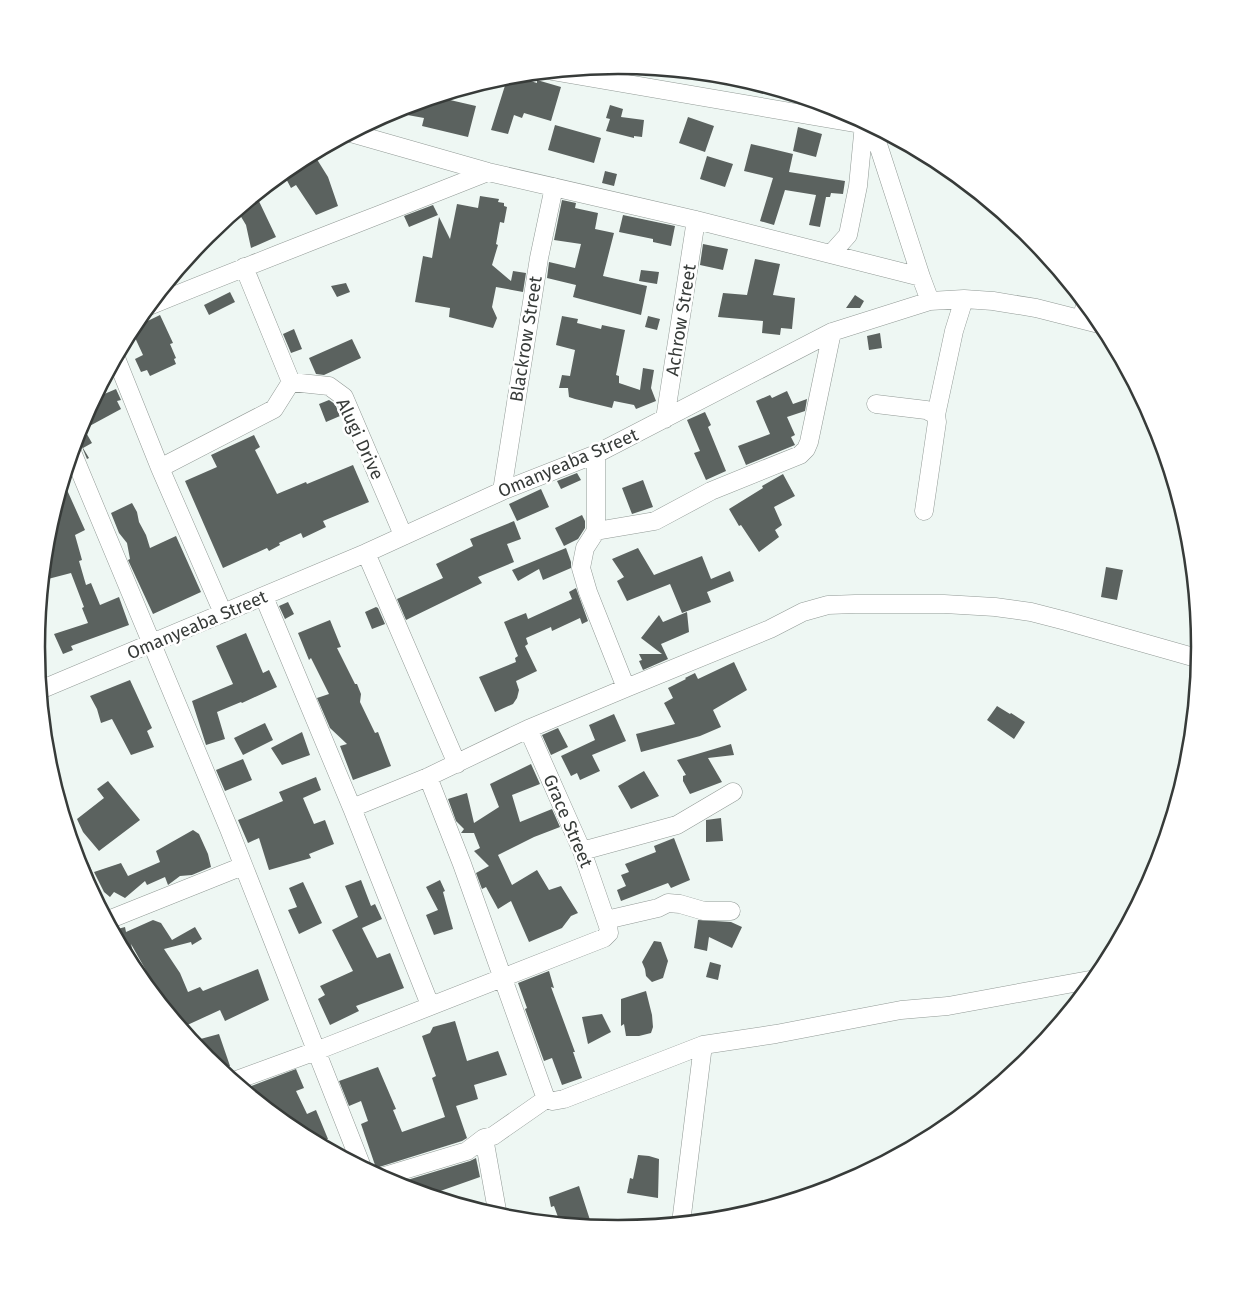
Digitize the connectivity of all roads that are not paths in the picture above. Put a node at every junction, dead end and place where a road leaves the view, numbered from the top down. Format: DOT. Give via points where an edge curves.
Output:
graph roads {
  1 [pos="577,75"];
  2 [pos="847,121"];
  3 [pos="868,131"];
  4 [pos="872,133"];
  5 [pos="360,136"];
  6 [pos="488,172"];
  7 [pos="554,186"];
  8 [pos="696,220"];
  9 [pos="831,254"];
  10 [pos="244,267"];
  11 [pos="921,277"];
  12 [pos="964,299"];
  13 [pos="162,301"];
  14 [pos="930,301"];
  15 [pos="1083,311"];
  16 [pos="832,332"];
  17 [pos="119,366"];
  18 [pos="291,382"];
  19 [pos="876,404"];
  20 [pos="936,415"];
  21 [pos="665,419"];
  22 [pos="596,454"];
  23 [pos="76,461"];
  24 [pos="160,468"];
  25 [pos="502,491"];
  26 [pos="924,512"];
  27 [pos="596,531"];
  28 [pos="403,536"];
  29 [pos="366,553"];
  30 [pos="264,597"];
  31 [pos="223,613"];
  32 [pos="152,644"];
  33 [pos="1192,657"];
  34 [pos="46,687"];
  35 [pos="626,688"];
  36 [pos="528,729"];
  37 [pos="457,764"];
  38 [pos="428,777"];
  39 [pos="733,792"];
  40 [pos="352,808"];
  41 [pos="582,851"];
  42 [pos="243,866"];
  43 [pos="731,911"];
  44 [pos="113,918"];
  45 [pos="606,920"];
  46 [pos="502,977"];
  47 [pos="1084,981"];
  48 [pos="430,1005"];
  49 [pos="703,1045"];
  50 [pos="316,1051"];
  51 [pos="241,1079"];
  52 [pos="546,1099"];
  53 [pos="484,1138"];
  54 [pos="358,1158"];
  55 [pos="392,1174"];
  56 [pos="496,1207"];
  57 [pos="682,1217"];
  1 -- 2 [label="street"];
  3 -- 9 [label="street" via="848,235"];
  4 -- 11 [label="street"];
  5 -- 6 [label="street"];
  6 -- 7 [label="street"];
  6 -- 10 [label="street"];
  7 -- 8 [label="street"];
  7 -- 25 [label="street, Blackrow Street" via="539,258"];
  8 -- 9 [label="street"];
  8 -- 21 [label="street, Achrow Street"];
  9 -- 11 [label="street"];
  10 -- 13 [label="street"];
  10 -- 18 [label="street"];
  11 -- 14 [label="street"];
  12 -- 14 [label="street, Omanyeaba Street"];
  12 -- 15 [label="street, Omanyeaba Street"];
  12 -- 20 [label="street"];
  14 -- 16 [label="street, Omanyeaba Street"];
  16 -- 21 [label="street, Omanyeaba Street"];
  16 -- 27 [label="street" via="809,442 800,455 711,491 655,521"];
  17 -- 24 [label="street"];
  18 -- 24 [label="street" via="274,410"];
  18 -- 28 [label="street, Alugi Drive" via="329,386 344,397"];
  19 -- 20 [label="street" via="926,410"];
  20 -- 26 [label="street"];
  21 -- 22 [label="street, Omanyeaba Street"];
  22 -- 25 [label="street, Omanyeaba Street"];
  22 -- 27 [label="street"];
  23 -- 32 [label="street"];
  24 -- 31 [label="street"];
  25 -- 28 [label="street, Omanyeaba Street"];
  27 -- 35 [label="street" via="585,548 581,568"];
  28 -- 29 [label="street, Omanyeaba Street"];
  29 -- 30 [label="street, Omanyeaba Street"];
  29 -- 37 [label="street"];
  30 -- 31 [label="street, Omanyeaba Street"];
  30 -- 40 [label="street"];
  31 -- 32 [label="street, Omanyeaba Street"];
  32 -- 34 [label="street, Omanyeaba Street"];
  32 -- 42 [label="street"];
  33 -- 35 [label="street" via="1030,612 944,604 855,604 803,612 770,629"];
  35 -- 36 [label="street"];
  36 -- 37 [label="street"];
  36 -- 41 [label="street, Grace Street"];
  37 -- 38 [label="street"];
  38 -- 40 [label="street"];
  38 -- 46 [label="street"];
  39 -- 41 [label="street" via="677,824"];
  40 -- 48 [label="street"];
  41 -- 45 [label="street, Grace Street"];
  42 -- 44 [label="street"];
  42 -- 50 [label="street"];
  43 -- 45 [label="street" via="704,911 668,904"];
  45 -- 46 [label="street" via="609,933 604,938"];
  46 -- 48 [label="street"];
  46 -- 52 [label="street"];
  47 -- 49 [label="street"];
  48 -- 50 [label="street"];
  49 -- 52 [label="street" via="564,1099"];
  49 -- 57 [label="street"];
  50 -- 51 [label="street"];
  50 -- 54 [label="street"];
  52 -- 53 [label="street" via="492,1136"];
  53 -- 55 [label="street" via="467,1151"];
  53 -- 56 [label="street"];
}
